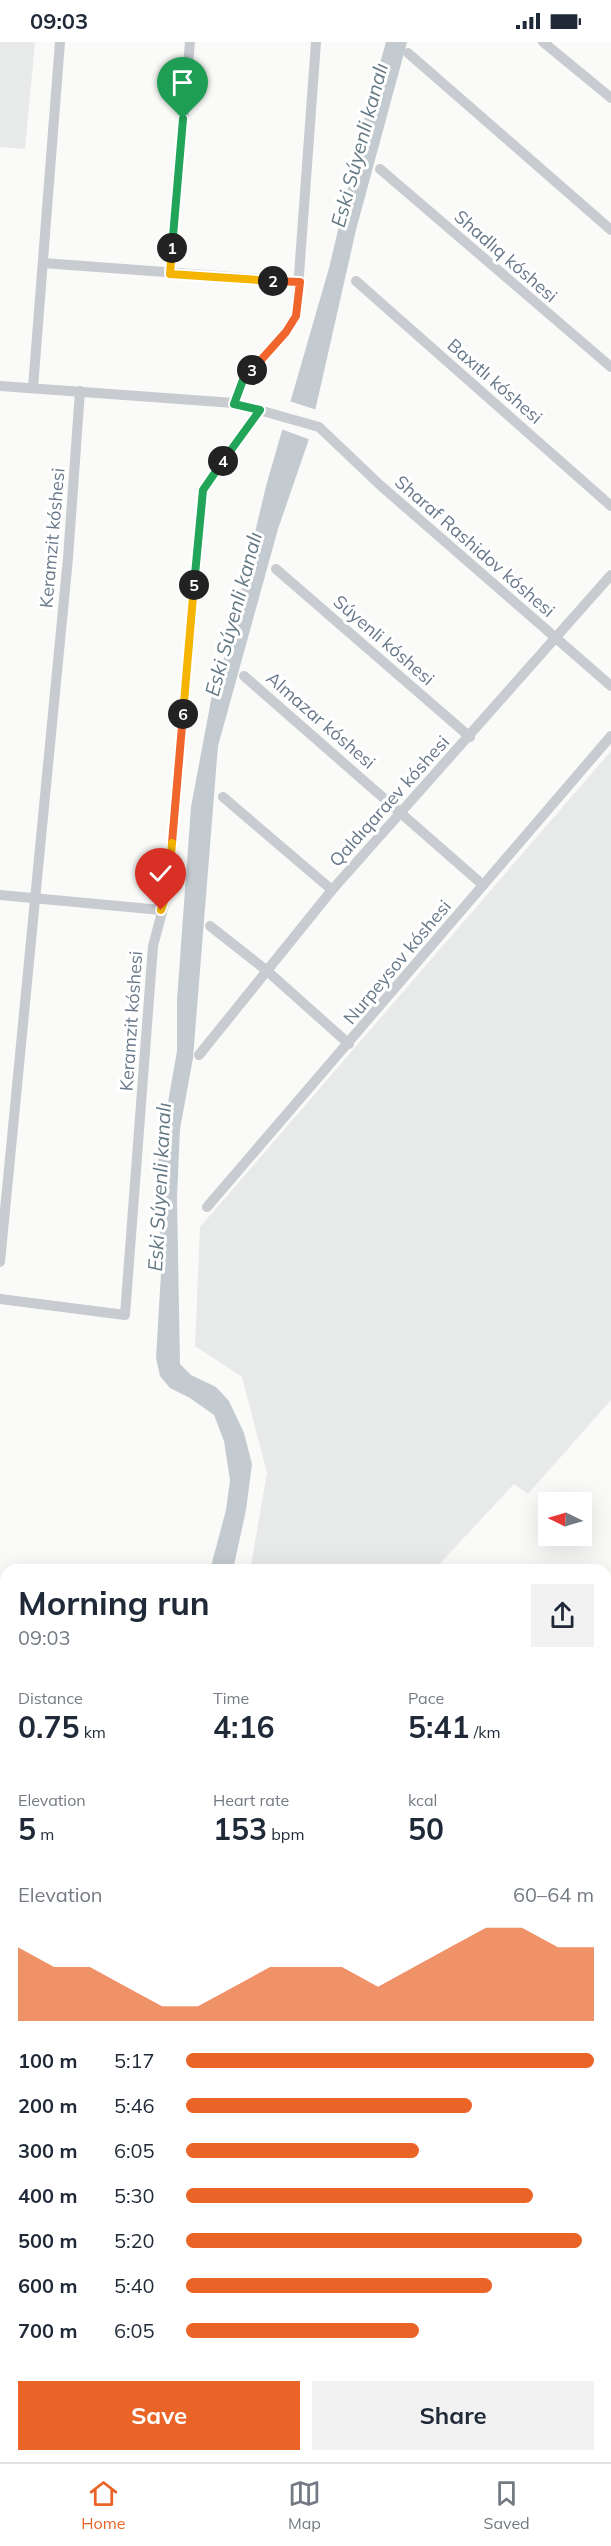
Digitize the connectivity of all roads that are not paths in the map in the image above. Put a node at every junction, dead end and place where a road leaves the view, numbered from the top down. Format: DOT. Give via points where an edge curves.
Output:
graph roads {
  1 [pos="60,42"];
  2 [pos="190,42"];
  3 [pos="316,42"];
  4 [pos="543,42"];
  5 [pos="408,53"];
  6 [pos="611,98"];
  7 [pos="380,169"];
  8 [pos="611,230"];
  9 [pos="43,263"];
  10 [pos="170,274"];
  11 [pos="356,281"];
  12 [pos="300,282"];
  13 [pos="611,367"];
  14 [pos="0,386"];
  15 [pos="33,388"];
  16 [pos="80,391"];
  17 [pos="234,404"];
  18 [pos="260,410"];
  19 [pos="611,506"];
  20 [pos="276,569"];
  21 [pos="611,575"];
  22 [pos="556,639"];
  23 [pos="244,676"];
  24 [pos="611,686"];
  25 [pos="611,736"];
  26 [pos="470,737"];
  27 [pos="223,797"];
  28 [pos="402,812"];
  29 [pos="483,885"];
  30 [pos="332,890"];
  31 [pos="0,895"];
  32 [pos="36,898"];
  33 [pos="161,910"];
  34 [pos="210,926"];
  35 [pos="266,970"];
  36 [pos="349,1044"];
  37 [pos="198,1055"];
  38 [pos="207,1207"];
  39 [pos="0,1262"];
  40 [pos="0,1299"];
  1 -- 9 [label="street"];
  2 -- 10 [label="street"];
  3 -- 12 [label="street"];
  4 -- 6 [label="street"];
  5 -- 8 [label="street"];
  7 -- 13 [label="street, Shadlıq kóshesi"];
  9 -- 10 [label="street"];
  9 -- 15 [label="street"];
  10 -- 12 [label="street"];
  11 -- 19 [label="street, Baxıtlı kóshesi"];
  12 -- 17 [label="street" via="296,316 243,380"];
  14 -- 15 [label="street"];
  15 -- 16 [label="street"];
  16 -- 17 [label="street"];
  16 -- 32 [label="street, Keramzit kóshesi"];
  17 -- 18 [label="street"];
  18 -- 22 [label="street, Sharaf Rashidov kóshesi" via="320,428"];
  18 -- 33 [label="street, Keramzit kóshesi" via="203,490 168,890"];
  20 -- 26 [label="street, Súyenli kóshesi"];
  21 -- 22 [label="street, Qaldıqaraev kóshesi"];
  22 -- 24 [label="street, Sharaf Rashidov kóshesi"];
  22 -- 26 [label="street, Qaldıqaraev kóshesi"];
  23 -- 28 [label="street, Almazar kóshesi"];
  25 -- 29 [label="street, Nurpeysov kóshesi"];
  26 -- 28 [label="street, Qaldıqaraev kóshesi"];
  27 -- 30 [label="street"];
  28 -- 29 [label="street, Almazar kóshesi"];
  28 -- 30 [label="street, Qaldıqaraev kóshesi"];
  29 -- 36 [label="street, Nurpeysov kóshesi"];
  30 -- 35 [label="street, Qaldıqaraev kóshesi"];
  31 -- 32 [label="street"];
  32 -- 33 [label="street"];
  32 -- 39 [label="street, Keramzit kóshesi"];
  33 -- 40 [label="street, Keramzit kóshesi" via="153,946 125,1315"];
  34 -- 35 [label="street"];
  35 -- 36 [label="street"];
  35 -- 37 [label="street, Qaldıqaraev kóshesi"];
  36 -- 38 [label="street, Nurpeysov kóshesi"];
}
